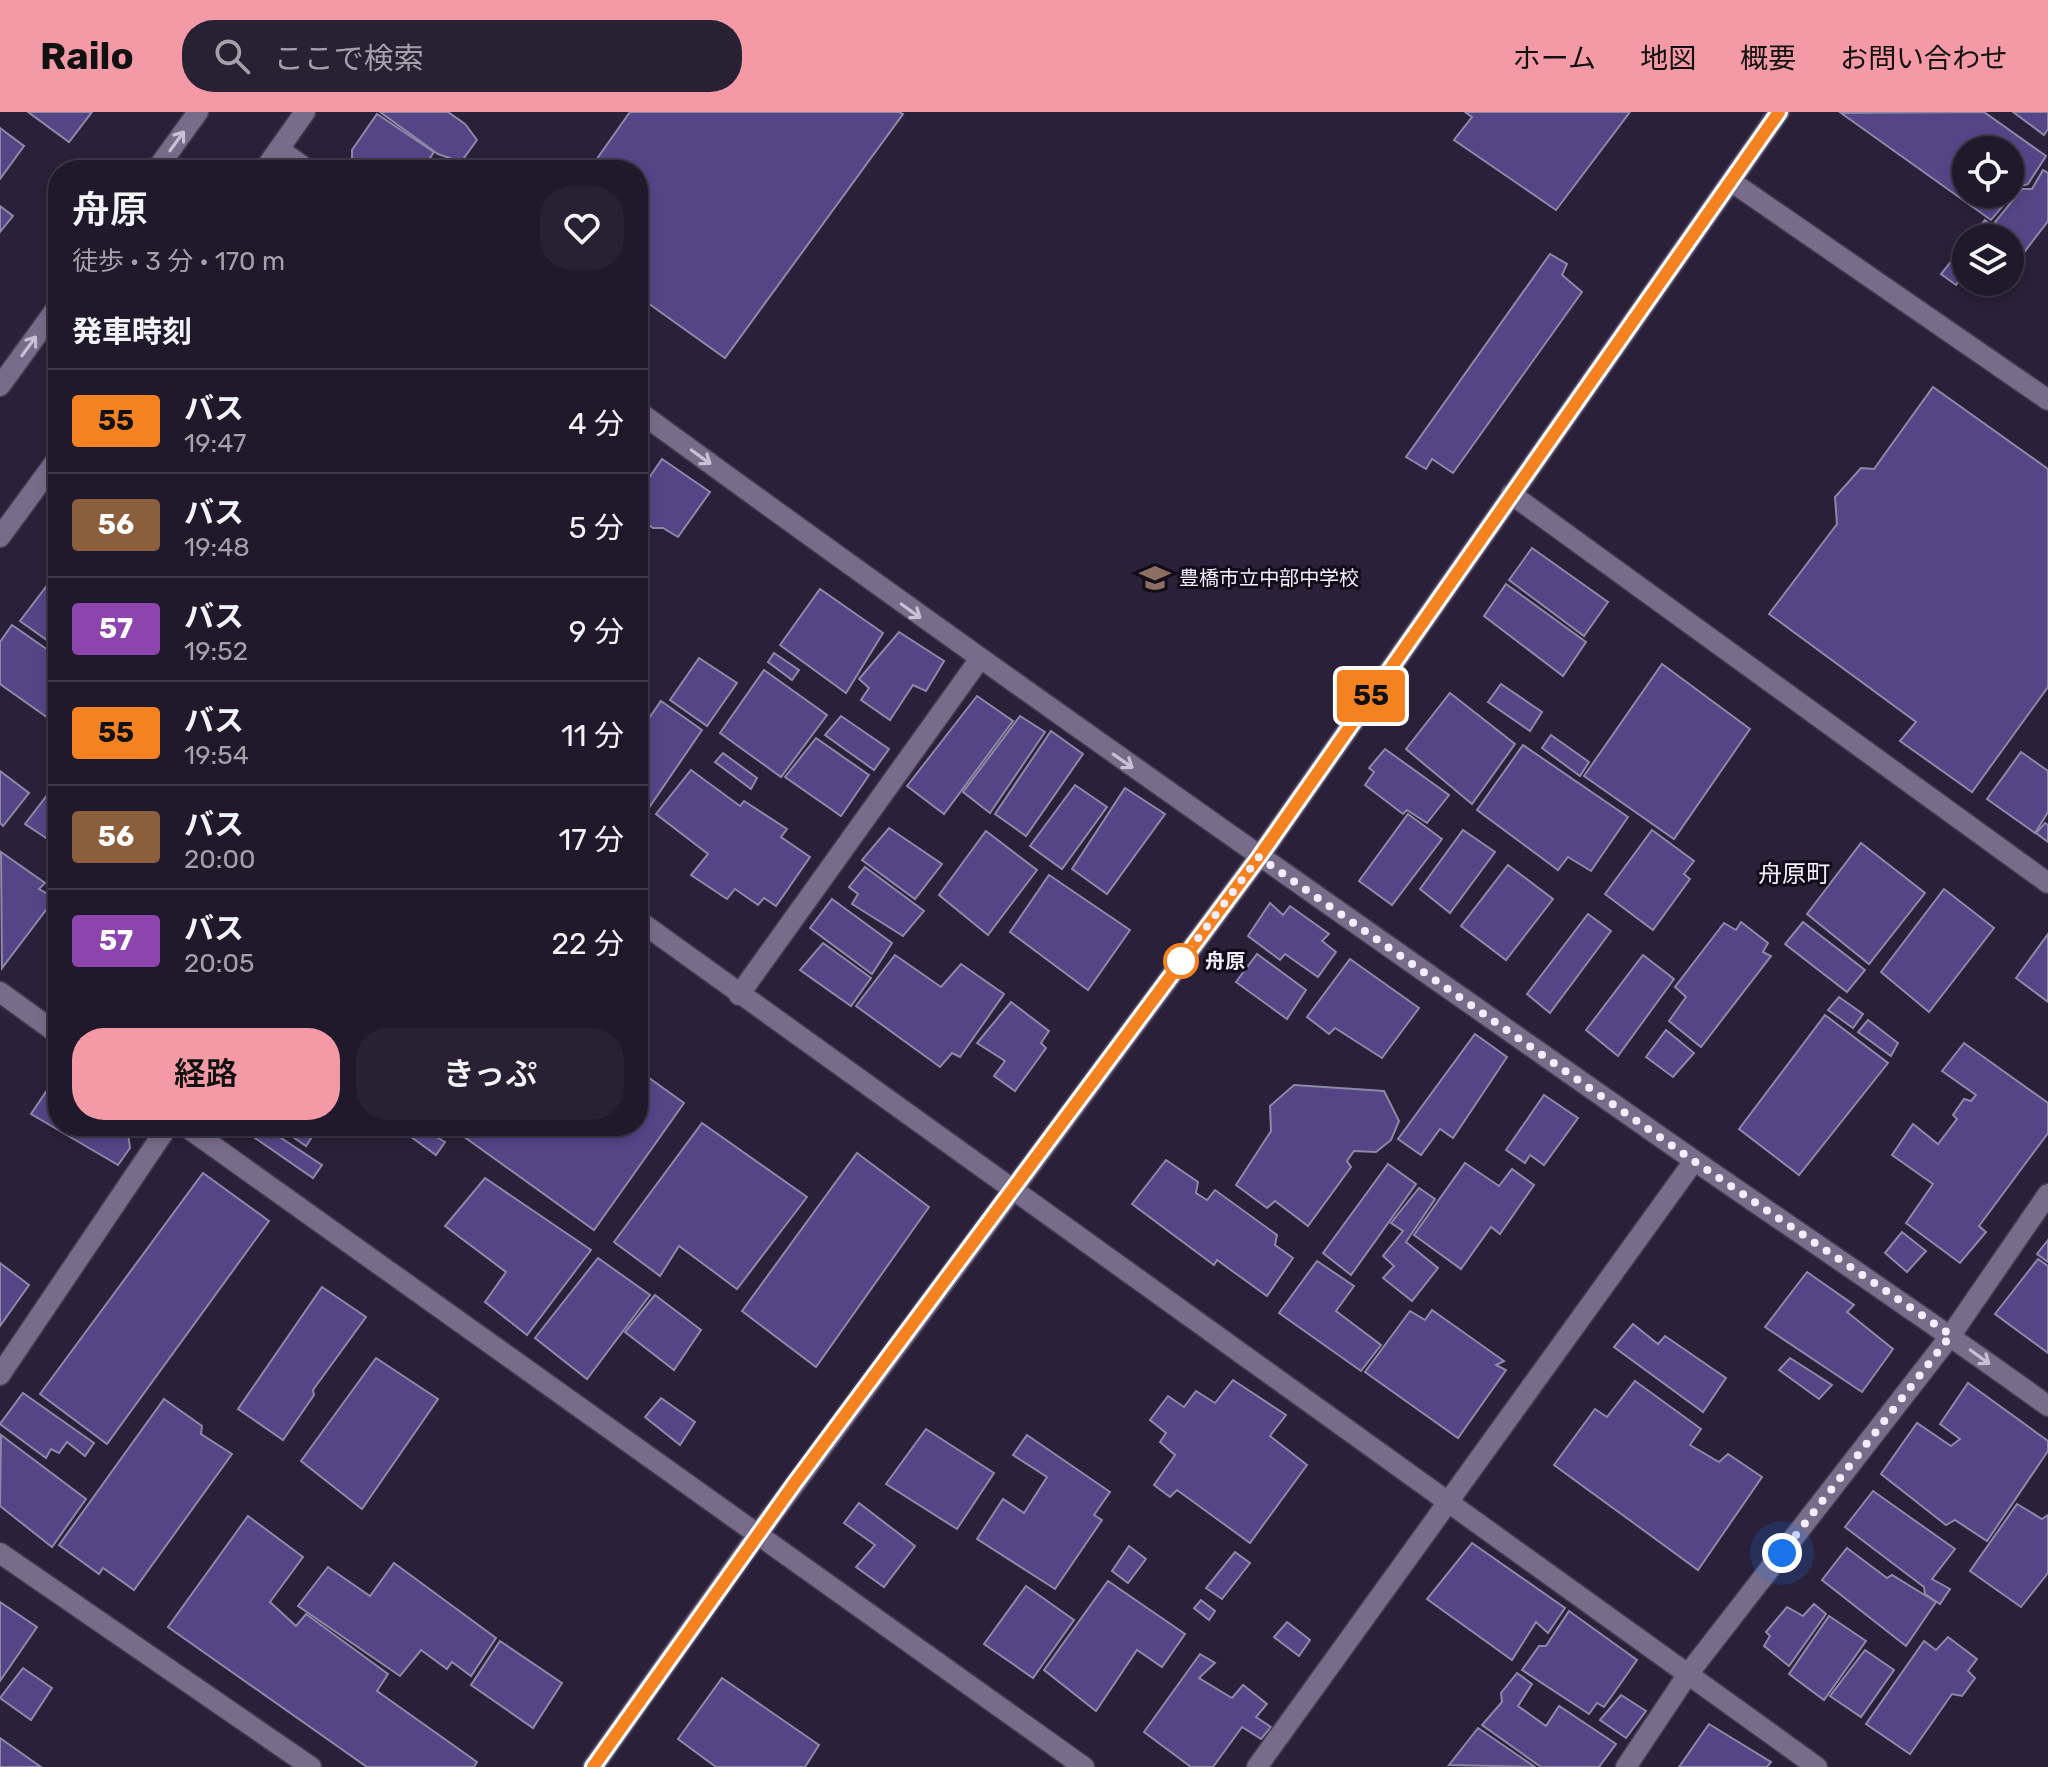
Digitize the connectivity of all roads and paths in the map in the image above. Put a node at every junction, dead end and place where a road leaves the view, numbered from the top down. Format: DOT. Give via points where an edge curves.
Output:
graph roads {
  1 [pos="198,112"];
  2 [pos="305,112"];
  3 [pos="1779,112"];
  4 [pos="279,149"];
  5 [pos="163,160"];
  6 [pos="271,160"];
  7 [pos="294,160"];
  8 [pos="1732,182"];
  9 [pos="48,320"];
  10 [pos="0,386"];
  11 [pos="2048,400"];
  12 [pos="648,418"];
  13 [pos="48,487"];
  14 [pos="1511,494"];
  15 [pos="0,537"];
  16 [pos="979,660"];
  17 [pos="1259,857"];
  18 [pos="2048,883"];
  19 [pos="648,927"];
  20 [pos="0,992"];
  21 [pos="739,995"];
  22 [pos="48,1027"];
  23 [pos="161,1136"];
  24 [pos="199,1136"];
  25 [pos="1694,1161"];
  26 [pos="1011,1188"];
  27 [pos="2048,1194"];
  28 [pos="1951,1335"];
  29 [pos="0,1375"];
  30 [pos="2048,1406"];
  31 [pos="1447,1501"];
  32 [pos="758,1534"];
  33 [pos="0,1553"];
  34 [pos="1688,1674"];
  35 [pos="311,1767"];
  36 [pos="593,1767"];
  37 [pos="1084,1767"];
  38 [pos="1257,1767"];
  39 [pos="1626,1767"];
  40 [pos="1817,1767"];
  5 -- 1 [label="street, one-way"];
  2 -- 4 [label="street"];
  3 -- 8 [label="street"];
  4 -- 6 [label="street"];
  4 -- 7 [label="street"];
  8 -- 11 [label="street"];
  8 -- 14 [label="street"];
  10 -- 9 [label="street, one-way"];
  12 -- 16 [label="street, one-way"];
  13 -- 15 [label="street"];
  14 -- 17 [label="street"];
  14 -- 18 [label="street"];
  16 -- 17 [label="street, one-way"];
  16 -- 21 [label="street"];
  17 -- 25 [label="street"];
  17 -- 26 [label="street"];
  19 -- 21 [label="street"];
  20 -- 22 [label="street"];
  21 -- 26 [label="street"];
  23 -- 29 [label="street"];
  24 -- 32 [label="street"];
  25 -- 28 [label="street"];
  25 -- 31 [label="street"];
  26 -- 31 [label="street"];
  26 -- 32 [label="street"];
  27 -- 28 [label="street"];
  28 -- 30 [label="street, one-way"];
  28 -- 34 [label="street"];
  31 -- 34 [label="street"];
  31 -- 38 [label="street"];
  32 -- 36 [label="street"];
  32 -- 37 [label="street"];
  33 -- 35 [label="street"];
  34 -- 39 [label="street"];
  34 -- 40 [label="street"];
}
